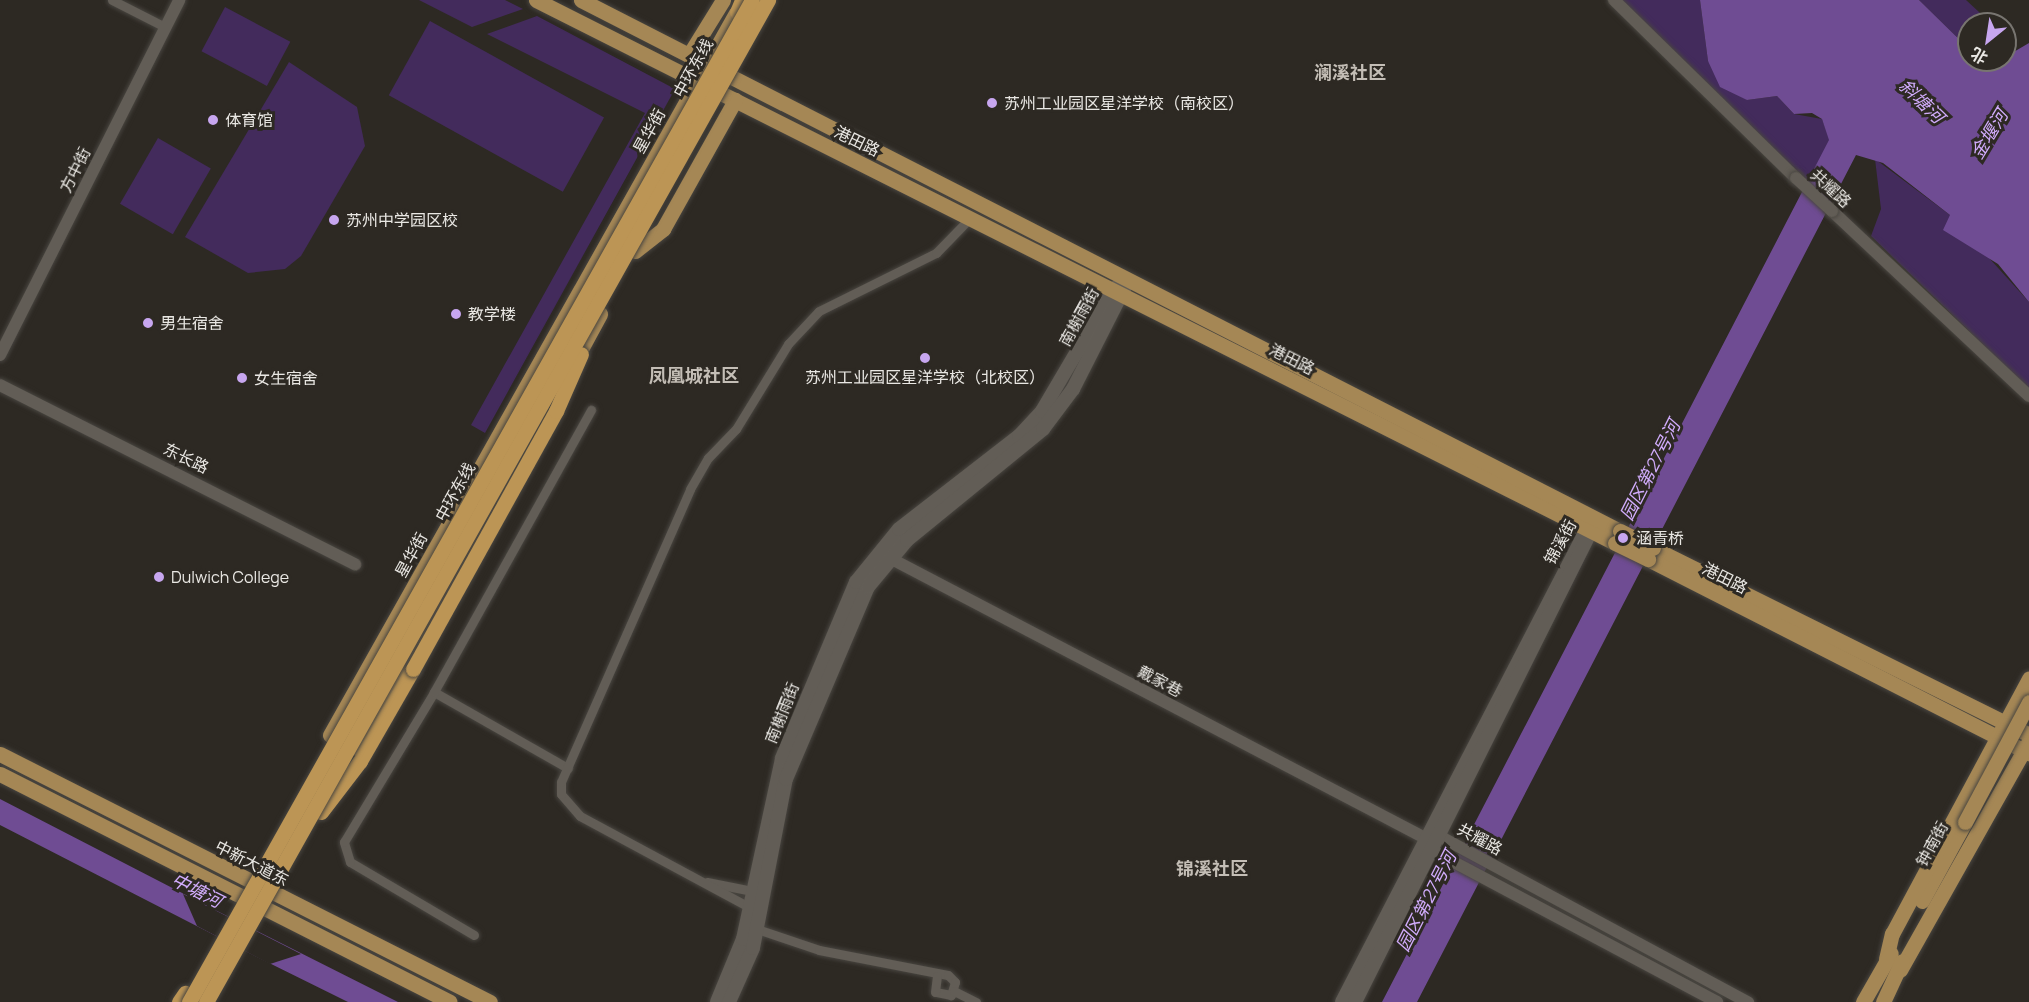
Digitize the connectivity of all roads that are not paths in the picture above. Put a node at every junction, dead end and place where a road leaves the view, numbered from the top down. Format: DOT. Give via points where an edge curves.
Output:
graph roads {
  1 [pos="112,0"];
  2 [pos="179,0"];
  3 [pos="536,0"];
  4 [pos="581,0"];
  5 [pos="723,0"];
  6 [pos="752,0"];
  7 [pos="772,0"];
  8 [pos="1614,0"];
  9 [pos="741,4"];
  10 [pos="165,27"];
  11 [pos="689,55"];
  12 [pos="706,65"];
  13 [pos="731,79"];
  14 [pos="698,81"];
  15 [pos="729,97"];
  16 [pos="971,217"];
  17 [pos="615,277"];
  18 [pos="1121,287"];
  19 [pos="0,355"];
  20 [pos="0,385"];
  21 [pos="2029,396"];
  22 [pos="591,410"];
  23 [pos="1591,526"];
  24 [pos="1650,554"];
  25 [pos="884,555"];
  26 [pos="355,564"];
  27 [pos="2029,678"];
  28 [pos="434,692"];
  29 [pos="2029,702"];
  30 [pos="2006,723"];
  31 [pos="2029,724"];
  32 [pos="2029,735"];
  33 [pos="1998,737"];
  34 [pos="2027,748"];
  35 [pos="0,754"];
  36 [pos="568,768"];
  37 [pos="0,774"];
  38 [pos="321,812"];
  39 [pos="1969,824"];
  40 [pos="1434,842"];
  41 [pos="248,882"];
  42 [pos="707,882"];
  43 [pos="752,891"];
  44 [pos="274,895"];
  45 [pos="240,896"];
  46 [pos="749,907"];
  47 [pos="266,909"];
  48 [pos="757,929"];
  49 [pos="474,935"];
  50 [pos="1886,959"];
  51 [pos="1900,970"];
  52 [pos="937,976"];
  53 [pos="954,991"];
  54 [pos="183,1000"];
  55 [pos="206,1002"];
  56 [pos="214,1002"];
  57 [pos="450,1002"];
  58 [pos="490,1002"];
  59 [pos="717,1002"];
  60 [pos="729,1002"];
  61 [pos="976,1002"];
  62 [pos="1342,1002"];
  63 [pos="1355,1002"];
  64 [pos="1717,1002"];
  65 [pos="1748,1002"];
  66 [pos="1863,1002"];
  67 [pos="1883,1002"];
  1 -- 10 [label="street"];
  2 -- 10 [label="street, 方中街"];
  3 -- 14 [label="main road, 港田路"];
  4 -- 11 [label="main road, 港田路"];
  5 -- 11 [label="main road"];
  6 -- 54 [label="highway, 中环东线, bridge"];
  7 -- 13 [label="main road"];
  7 -- 17 [label="highway, 中环东线, bridge" via="756,20"];
  8 -- 21 [label="street, 共耀路, bridge" via="1796,178"];
  9 -- 12 [label="main road, 星华街"];
  10 -- 19 [label="street, 方中街"];
  11 -- 12 [label="main road, 港田路"];
  12 -- 13 [label="main road, 港田路"];
  12 -- 14 [label="main road, 星华街"];
  13 -- 15 [label="main road"];
  13 -- 18 [label="main road, 港田路"];
  14 -- 15 [label="main road, 港田路"];
  14 -- 41 [label="main road, 星华街"];
  15 -- 16 [label="main road, 港田路"];
  15 -- 38 [label="main road" via="663,229 635,251"];
  16 -- 18 [label="main road, 港田路"];
  16 -- 36 [label="street" via="936,253 819,311 788,344 736,429 708,458 690,489"];
  17 -- 38 [label="highway, bridge" via="556,411 360,761"];
  17 -- 55 [label="highway, 中环东线, bridge"];
  18 -- 23 [label="main road, 港田路"];
  18 -- 25 [label="main road, 南榭雨街" via="1042,411"];
  20 -- 26 [label="street, 东长路"];
  22 -- 28 [label="street"];
  23 -- 24 [label="main road, 港田路, bridge"];
  23 -- 40 [label="main road, 锦溪街"];
  24 -- 30 [label="main road, 港田路"];
  24 -- 33 [label="main road, 港田路"];
  25 -- 40 [label="street, 戴家巷"];
  25 -- 43 [label="main road, 南榭雨街" via="856,582 792,728 773,784"];
  25 -- 48 [label="main road, 南榭雨街" via="797,749"];
  27 -- 30 [label="main road"];
  28 -- 36 [label="street"];
  28 -- 49 [label="street" via="342,849 350,862"];
  29 -- 39 [label="main road, 钟南街, bridge"];
  30 -- 32 [label="main road, 港田路"];
  30 -- 33 [label="main road"];
  31 -- 39 [label="main road, 钟南街"];
  33 -- 34 [label="main road, 港田路"];
  33 -- 50 [label="main road" via="1892,934"];
  34 -- 51 [label="main road"];
  35 -- 41 [label="main road, 中新大道东"];
  36 -- 42 [label="street" via="561,794 580,816"];
  37 -- 45 [label="main road"];
  38 -- 44 [label="main road"];
  39 -- 50 [label="main road, 钟南街"];
  39 -- 51 [label="main road, 钟南街" via="1904,952"];
  40 -- 62 [label="main road, 锦溪街"];
  40 -- 63 [label="main road, 锦溪街"];
  40 -- 64 [label="street, 共耀路" via="1453,861"];
  40 -- 65 [label="street, 共耀路" via="1461,848"];
  41 -- 44 [label="main road, 中新大道东"];
  41 -- 45 [label="main road, 星华街"];
  42 -- 43 [label="street"];
  42 -- 46 [label="street"];
  43 -- 46 [label="main road, 南榭雨街"];
  44 -- 47 [label="main road"];
  44 -- 58 [label="main road, 中新大道东"];
  45 -- 47 [label="main road"];
  45 -- 54 [label="main road, 星华街"];
  46 -- 59 [label="main road, 南榭雨街" via="736,962"];
  47 -- 56 [label="main road"];
  47 -- 57 [label="main road"];
  48 -- 52 [label="street" via="819,950"];
  48 -- 60 [label="main road, 南榭雨街"];
  50 -- 66 [label="main road, 钟南街"];
  51 -- 67 [label="main road, 钟南街"];
  52 -- 53 [label="street" via="951,976"];
  52 -- 53 [label="street" via="933,986 937,995"];
  53 -- 61 [label="street"];
}
